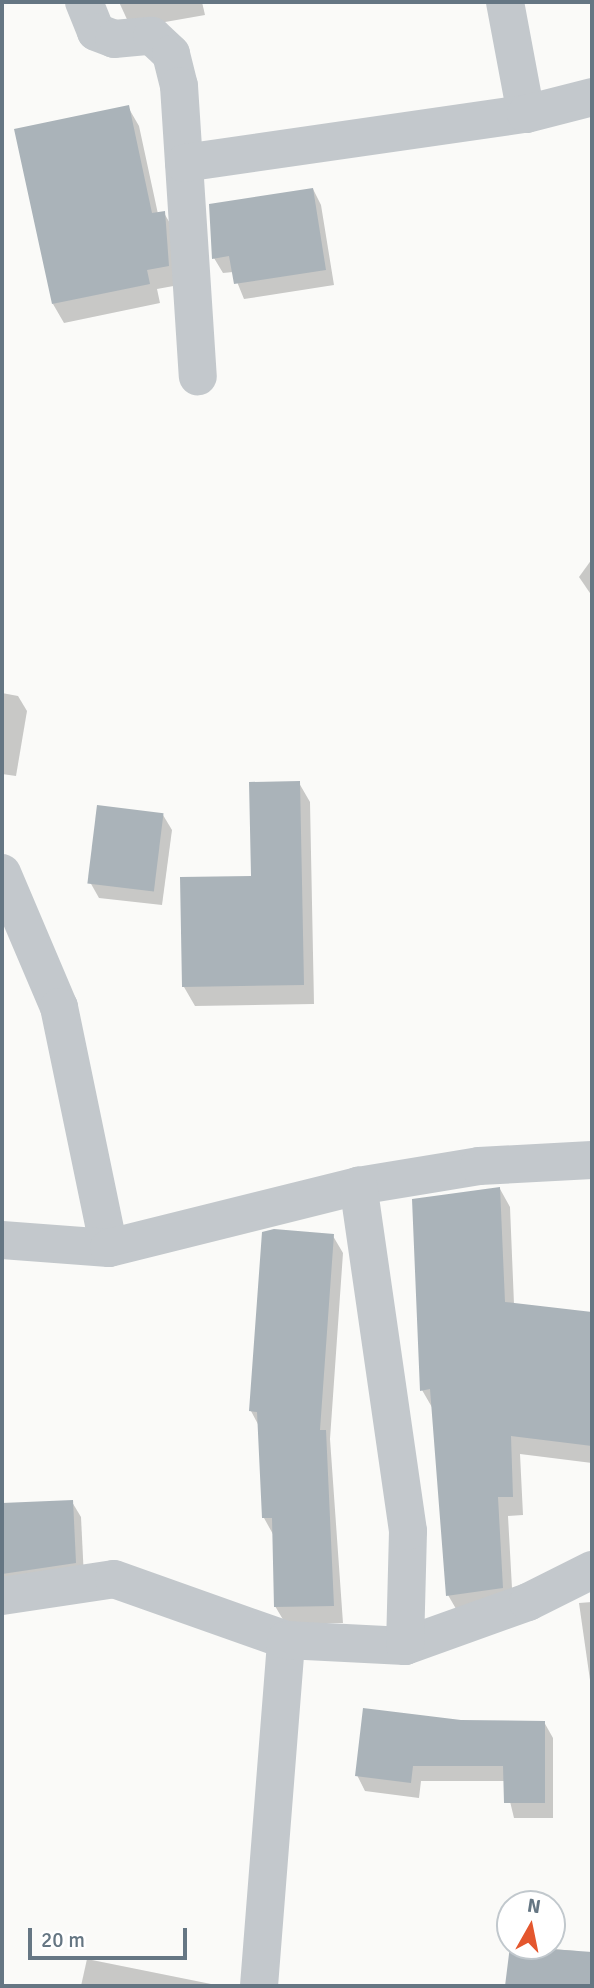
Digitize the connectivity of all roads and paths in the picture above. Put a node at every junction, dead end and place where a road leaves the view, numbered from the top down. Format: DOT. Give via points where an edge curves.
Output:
graph roads {
  1 [pos="84,2"];
  2 [pos="505,2"];
  3 [pos="592,97"];
  4 [pos="526,114"];
  5 [pos="184,163"];
  6 [pos="198,376"];
  7 [pos="2,873"];
  8 [pos="592,1160"];
  9 [pos="358,1186"];
  10 [pos="2,1240"];
  11 [pos="109,1248"];
  12 [pos="592,1570"];
  13 [pos="2,1596"];
  14 [pos="286,1640"];
  15 [pos="405,1646"];
  16 [pos="259,1986"];
  1 -- 5 [label="street" via="96,32 114,39 152,36 171,54"];
  2 -- 4 [label="street"];
  3 -- 4 [label="street"];
  4 -- 5 [label="street"];
  5 -- 6 [label="street"];
  7 -- 11 [label="street" via="59,1007"];
  8 -- 9 [label="street" via="479,1166"];
  9 -- 11 [label="street"];
  9 -- 15 [label="street" via="408,1531"];
  10 -- 11 [label="street"];
  12 -- 15 [label="street" via="528,1602"];
  13 -- 14 [label="street" via="114,1580"];
  14 -- 15 [label="street"];
  14 -- 16 [label="street"];
}
